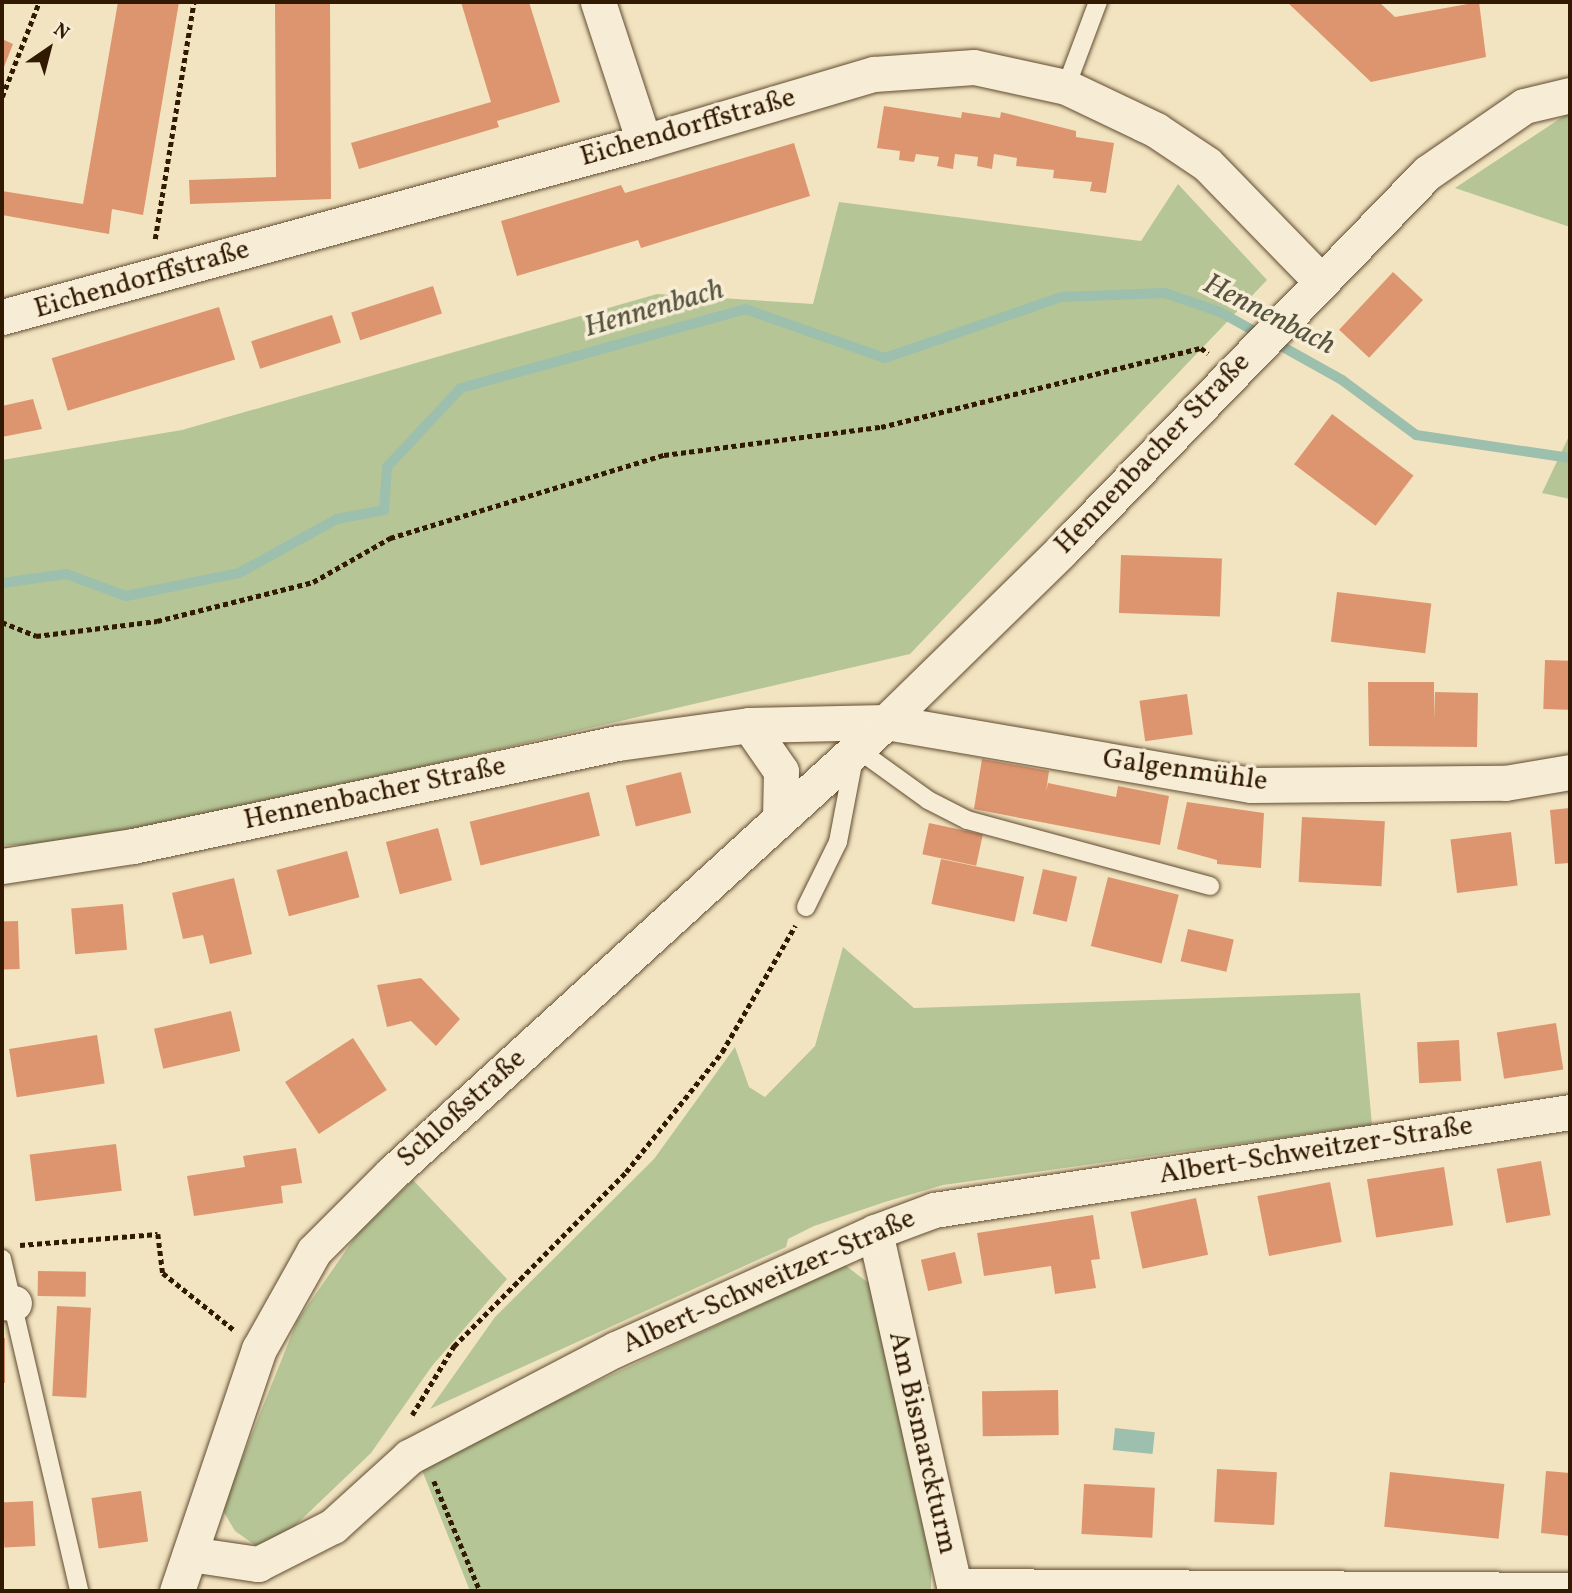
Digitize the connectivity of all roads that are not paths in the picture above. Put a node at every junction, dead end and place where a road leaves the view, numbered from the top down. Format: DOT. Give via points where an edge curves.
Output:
graph roads {
  1 [pos="598,2"];
  2 [pos="1098,2"];
  3 [pos="1066,87"];
  4 [pos="1570,95"];
  5 [pos="644,142"];
  6 [pos="1321,280"];
  7 [pos="2,317"];
  8 [pos="886,722"];
  9 [pos="749,725"];
  10 [pos="856,748"];
  11 [pos="1570,772"];
  12 [pos="780,817"];
  13 [pos="2,866"];
  14 [pos="1210,886"];
  15 [pos="806,908"];
  16 [pos="1570,1112"];
  17 [pos="875,1231"];
  18 [pos="2,1259"];
  19 [pos="8,1303"];
  20 [pos="190,1553"];
  21 [pos="1570,1590"];
  22 [pos="79,1591"];
  23 [pos="177,1591"];
  1 -- 5 [label="street"];
  2 -- 3 [label="lane"];
  3 -- 5 [label="street, Eichendorffstraße" via="974,67 874,74"];
  3 -- 6 [label="street, Eichendorffstraße" via="1156,130 1207,164"];
  4 -- 6 [label="street, Hennenbacher Straße" via="1524,106 1427,173"];
  5 -- 7 [label="street, Eichendorffstraße"];
  6 -- 8 [label="street, Hennenbacher Straße" via="1060,552"];
  8 -- 9 [label="street, Hennenbacher Straße"];
  8 -- 10 [label="street, Schloßstraße"];
  8 -- 11 [label="street, Galgenmühle" via="1251,785 1505,783"];
  9 -- 12 [label="street" via="781,771"];
  9 -- 13 [label="street, Hennenbacher Straße" via="618,743 133,846"];
  10 -- 12 [label="street, Schloßstraße"];
  10 -- 14 [label="lane" via="928,800 967,820"];
  10 -- 15 [label="lane" via="838,842"];
  12 -- 20 [label="street, Schloßstraße" via="392,1173 314,1251 259,1349"];
  16 -- 17 [label="street, Albert-Schweitzer-Straße" via="934,1210"];
  17 -- 20 [label="street, Albert-Schweitzer-Straße" via="616,1349 415,1455 333,1526 258,1564"];
  17 -- 21 [label="street, Am Bismarckturm" via="954,1586"];
  18 -- 19 [label="lane"];
  19 -- 22 [label="lane"];
  20 -- 23 [label="street, Schloßstraße"];
}
